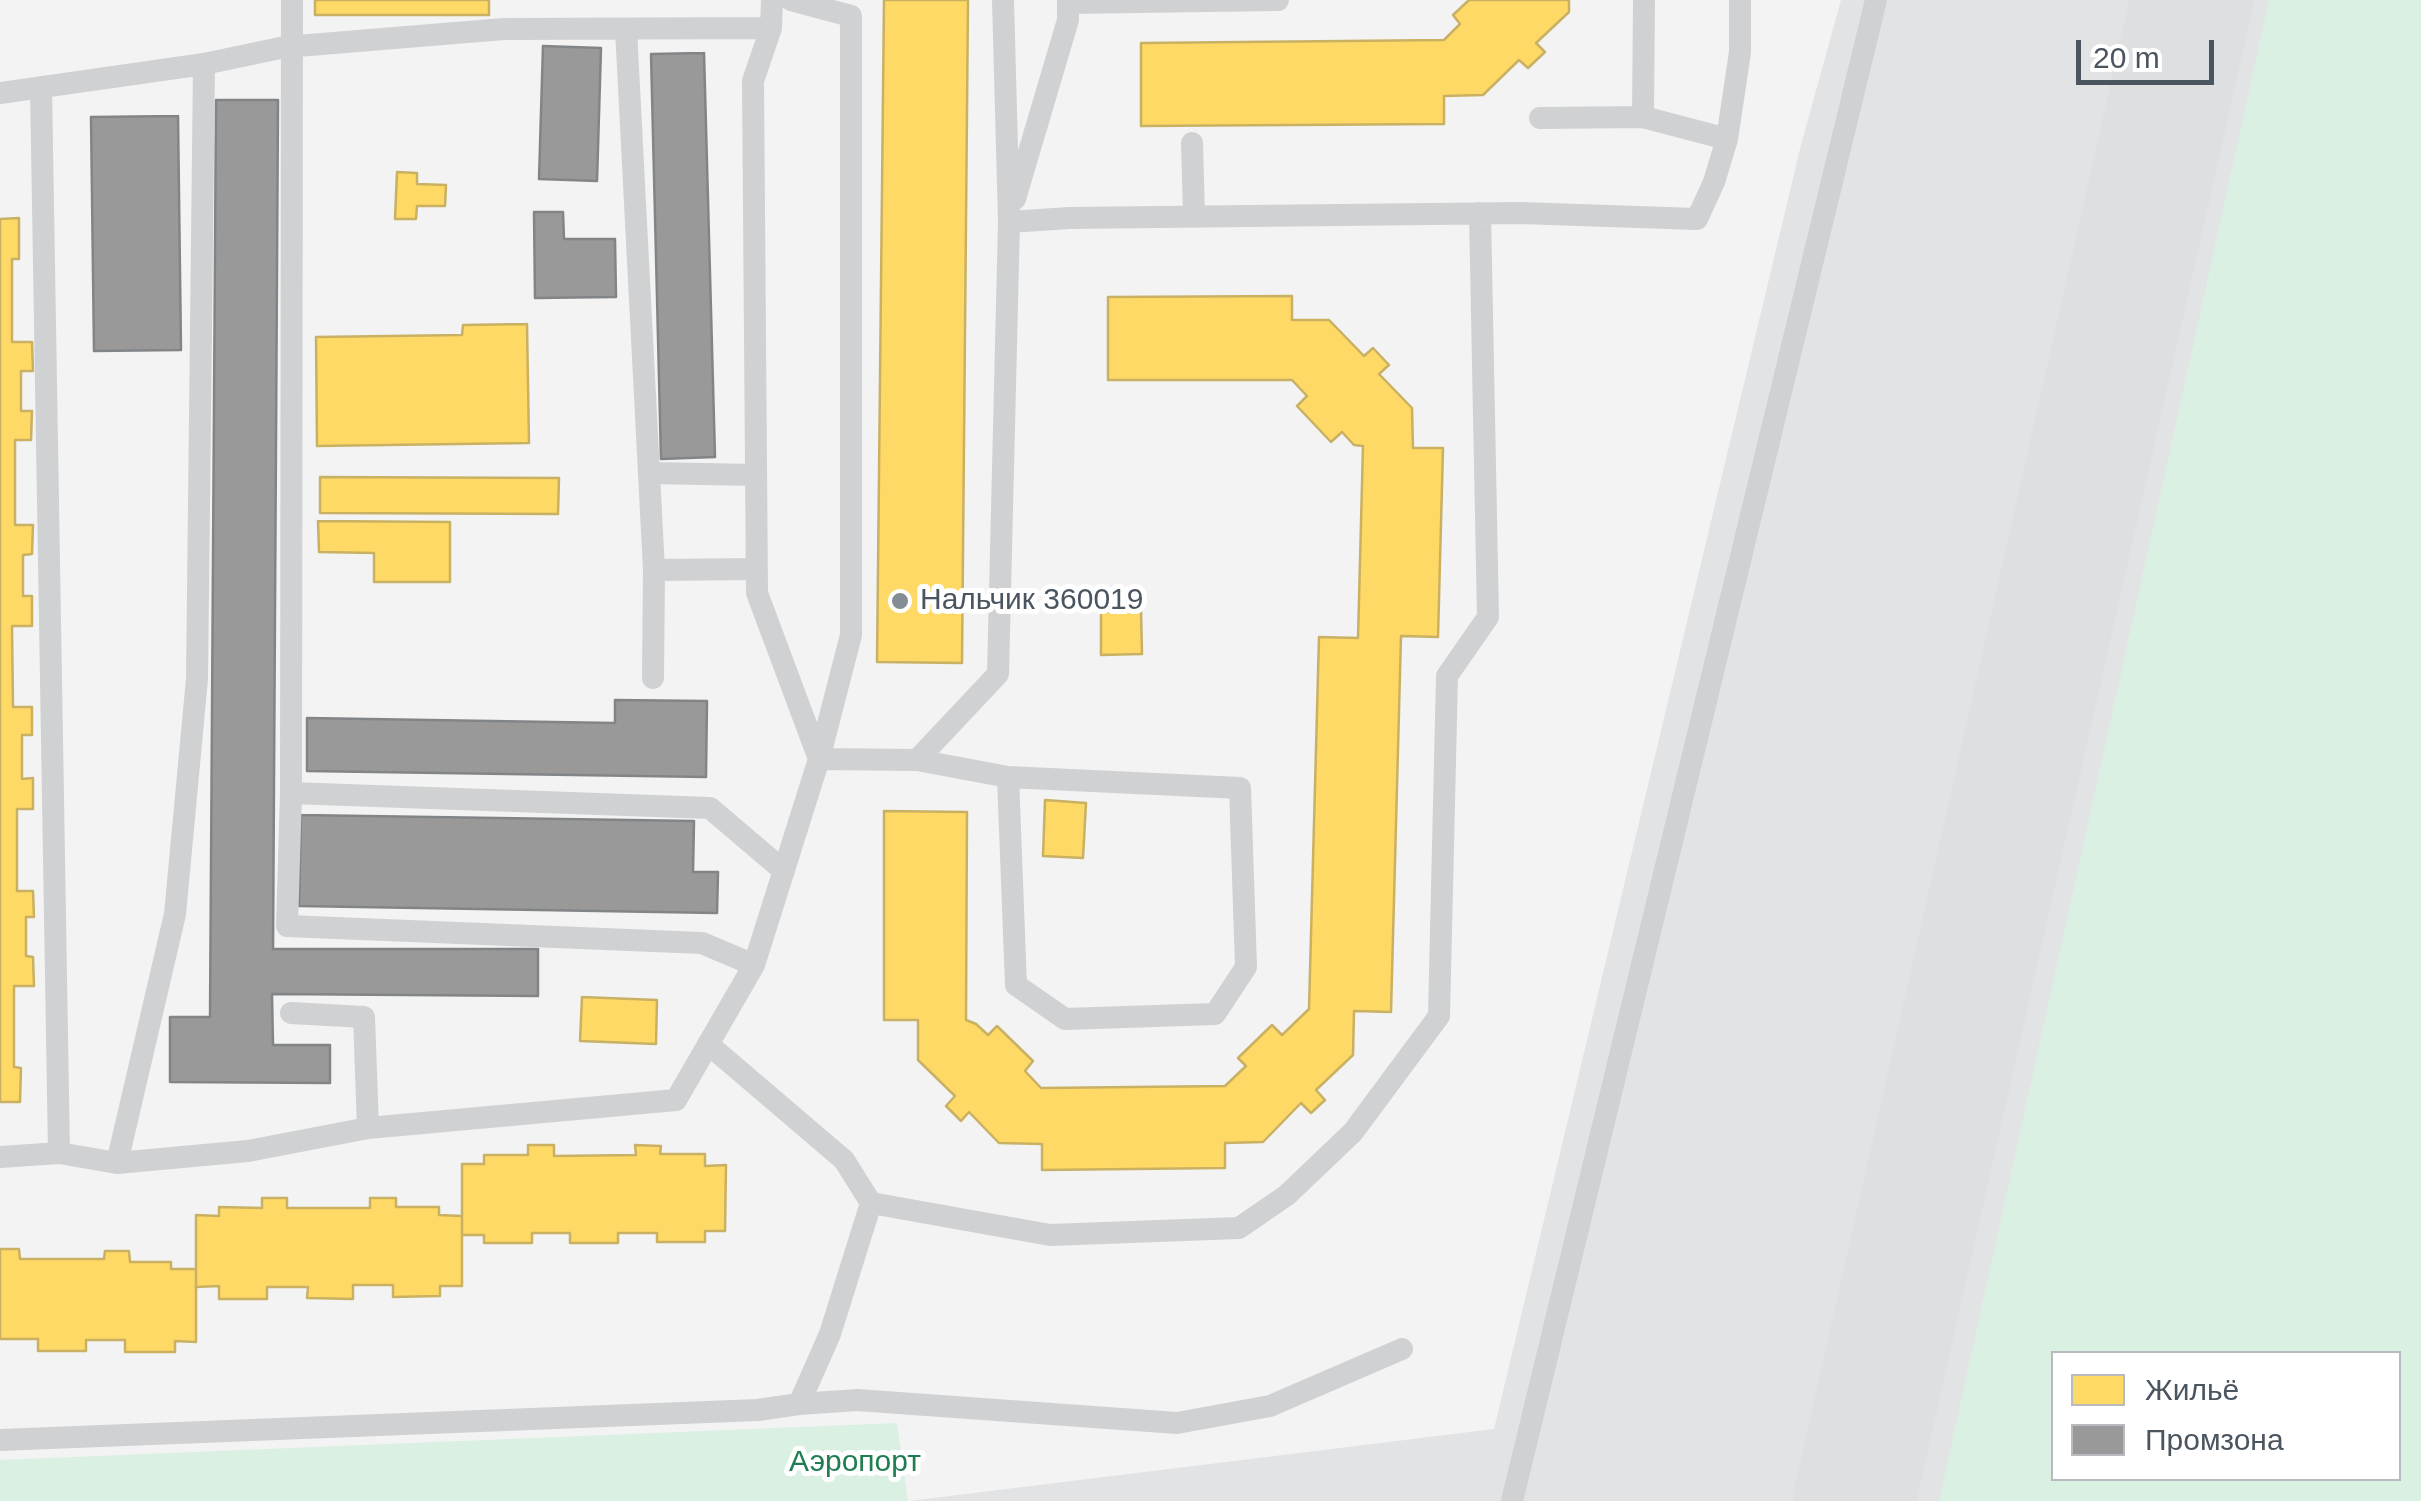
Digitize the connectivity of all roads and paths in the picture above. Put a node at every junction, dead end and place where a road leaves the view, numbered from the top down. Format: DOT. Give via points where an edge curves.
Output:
graph roads {
  1 [pos="292,0"];
  2 [pos="772,0"];
  3 [pos="791,0"];
  4 [pos="1003,0"];
  5 [pos="1278,0"];
  6 [pos="1644,0"];
  7 [pos="1740,0"];
  8 [pos="1876,0"];
  9 [pos="1068,1"];
  10 [pos="626,28"];
  11 [pos="771,28"];
  12 [pos="292,46"];
  13 [pos="204,64"];
  14 [pos="42,87"];
  15 [pos="0,93"];
  16 [pos="1644,117"];
  17 [pos="1540,118"];
  18 [pos="1727,139"];
  19 [pos="1192,143"];
  20 [pos="1480,213"];
  21 [pos="1194,216"];
  22 [pos="1009,222"];
  23 [pos="648,473"];
  24 [pos="756,475"];
  25 [pos="757,569"];
  26 [pos="654,570"];
  27 [pos="654,678"];
  28 [pos="819,759"];
  29 [pos="916,760"];
  30 [pos="1008,777"];
  31 [pos="291,793"];
  32 [pos="784,871"];
  33 [pos="754,965"];
  34 [pos="292,1013"];
  35 [pos="708,1044"];
  36 [pos="368,1128"];
  37 [pos="59,1154"];
  38 [pos="0,1157"];
  39 [pos="117,1162"];
  40 [pos="872,1203"];
  41 [pos="1402,1349"];
  42 [pos="799,1404"];
  43 [pos="0,1440"];
  44 [pos="1512,1501"];
  1 -- 12 [label="lane"];
  2 -- 11 [label="lane"];
  3 -- 28 [label="lane" via="852,16 851,635"];
  4 -- 22 [label="lane"];
  5 -- 9 [label="lane"];
  6 -- 16 [label="lane"];
  7 -- 18 [label="lane"];
  8 -- 44 [label="lane"];
  9 -- 22 [label="lane"];
  10 -- 11 [label="lane"];
  10 -- 12 [label="lane" via="504,29"];
  10 -- 23 [label="lane"];
  11 -- 24 [label="lane" via="753,80"];
  12 -- 13 [label="lane"];
  12 -- 31 [label="lane"];
  13 -- 14 [label="lane"];
  13 -- 39 [label="lane" via="197,679 175,914"];
  14 -- 15 [label="lane"];
  14 -- 37 [label="lane"];
  16 -- 17 [label="lane"];
  16 -- 18 [label="lane"];
  18 -- 20 [label="lane" via="1697,218"];
  19 -- 21 [label="lane"];
  20 -- 21 [label="lane"];
  20 -- 40 [label="lane" via="1488,617 1447,676 1439,1016 1353,1132 1287,1195 1239,1228 1050,1235"];
  21 -- 22 [label="lane"];
  22 -- 29 [label="lane" via="998,674"];
  23 -- 24 [label="lane"];
  23 -- 26 [label="lane"];
  24 -- 25 [label="lane"];
  25 -- 26 [label="lane"];
  25 -- 28 [label="lane" via="757,593"];
  26 -- 27 [label="lane"];
  28 -- 29 [label="lane"];
  28 -- 32 [label="lane"];
  29 -- 30 [label="lane"];
  30 -- 30 [label="lane" via="1016,986 1065,1018 1215,1014 1246,967 1240,788"];
  31 -- 32 [label="lane" via="710,808"];
  31 -- 33 [label="lane" via="287,926 702,944"];
  32 -- 33 [label="lane"];
  33 -- 35 [label="lane"];
  34 -- 36 [label="lane" via="364,1017"];
  35 -- 36 [label="lane" via="676,1100"];
  35 -- 40 [label="lane" via="844,1160"];
  36 -- 39 [label="lane" via="248,1152"];
  37 -- 38 [label="lane"];
  37 -- 39 [label="lane"];
  40 -- 42 [label="lane" via="830,1334"];
  41 -- 42 [label="lane" via="1270,1406 1177,1423 856,1400"];
  42 -- 43 [label="lane"];
}
